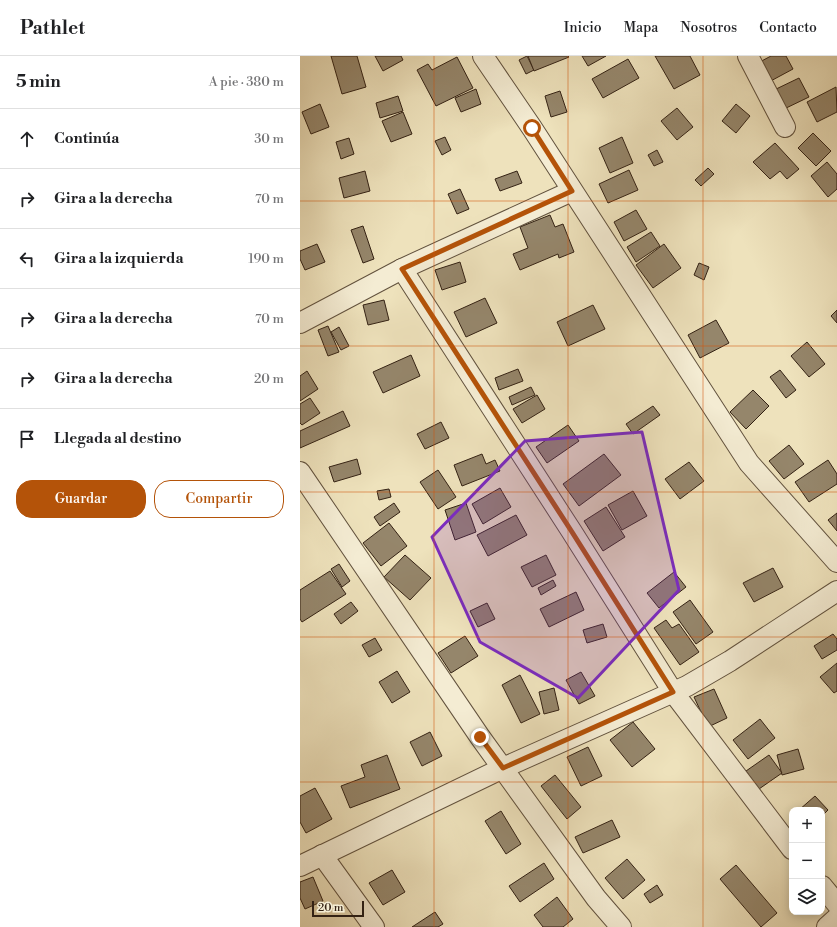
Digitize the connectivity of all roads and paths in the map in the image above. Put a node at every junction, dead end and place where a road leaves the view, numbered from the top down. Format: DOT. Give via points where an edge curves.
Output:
graph roads {
  1 [pos="483,56"];
  2 [pos="748,56"];
  3 [pos="785,126"];
  4 [pos="572,191"];
  5 [pos="402,269"];
  6 [pos="300,323"];
  7 [pos="300,472"];
  8 [pos="837,562"];
  9 [pos="837,591"];
  10 [pos="673,692"];
  11 [pos="503,768"];
  12 [pos="789,845"];
  13 [pos="322,855"];
  14 [pos="300,866"];
  15 [pos="825,890"];
  16 [pos="837,904"];
  17 [pos="837,918"];
  18 [pos="374,927"];
  19 [pos="621,927"];
  20 [pos="827,927"];
  1 -- 4 [label="street"];
  2 -- 3 [label="street"];
  4 -- 5 [label="street"];
  4 -- 8 [label="street" via="749,463"];
  5 -- 6 [label="street"];
  5 -- 10 [label="street"];
  7 -- 11 [label="street"];
  9 -- 10 [label="street" via="707,675"];
  10 -- 11 [label="street"];
  10 -- 12 [label="street"];
  11 -- 13 [label="street"];
  11 -- 19 [label="street" via="596,898"];
  13 -- 14 [label="street"];
  13 -- 18 [label="street"];
  15 -- 16 [label="street"];
  17 -- 20 [label="street"];
}
